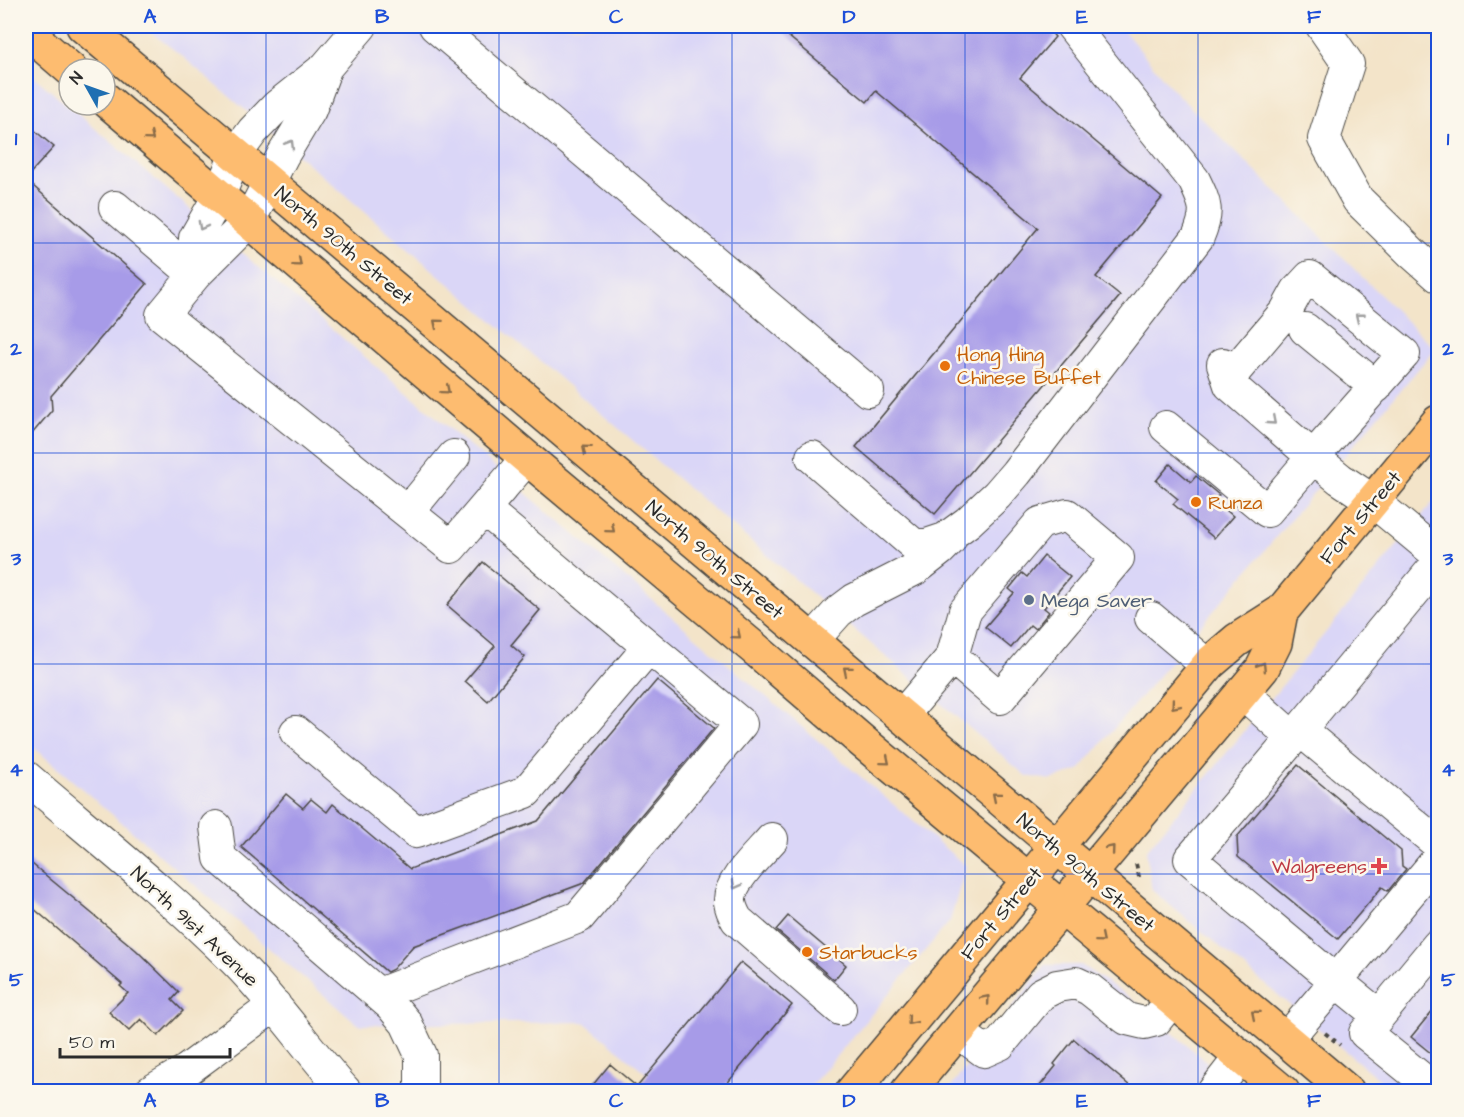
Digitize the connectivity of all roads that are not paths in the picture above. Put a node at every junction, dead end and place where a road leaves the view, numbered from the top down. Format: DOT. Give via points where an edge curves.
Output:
graph roads {
  1 [pos="82,26"];
  2 [pos="361,26"];
  3 [pos="435,26"];
  4 [pos="1072,26"];
  5 [pos="1322,26"];
  6 [pos="26,32"];
  7 [pos="57,58"];
  8 [pos="326,67"];
  9 [pos="117,109"];
  10 [pos="236,154"];
  11 [pos="270,183"];
  12 [pos="219,196"];
  13 [pos="115,207"];
  14 [pos="249,221"];
  15 [pos="195,275"];
  16 [pos="1438,276"];
  17 [pos="1305,329"];
  18 [pos="1376,387"];
  19 [pos="868,391"];
  20 [pos="1438,423"];
  21 [pos="1166,427"];
  22 [pos="454,456"];
  23 [pos="812,457"];
  24 [pos="1313,457"];
  25 [pos="527,458"];
  26 [pos="1373,501"];
  27 [pos="484,509"];
  28 [pos="408,512"];
  29 [pos="968,522"];
  30 [pos="679,527"];
  31 [pos="1438,555"];
  32 [pos="1438,563"];
  33 [pos="1281,612"];
  34 [pos="1151,618"];
  35 [pos="812,641"];
  36 [pos="649,647"];
  37 [pos="952,657"];
  38 [pos="1208,666"];
  39 [pos="1242,692"];
  40 [pos="902,716"];
  41 [pos="296,732"];
  42 [pos="1296,734"];
  43 [pos="26,777"];
  44 [pos="216,827"];
  45 [pos="772,839"];
  46 [pos="1438,844"];
  47 [pos="1056,847"];
  48 [pos="1438,859"];
  49 [pos="1089,875"];
  50 [pos="1029,880"];
  51 [pos="1062,907"];
  52 [pos="1438,945"];
  53 [pos="1336,981"];
  54 [pos="379,994"];
  55 [pos="1173,999"];
  56 [pos="275,1005"];
  57 [pos="840,1009"];
  58 [pos="1379,1016"];
  59 [pos="958,1032"];
  60 [pos="1286,1040"];
  61 [pos="1241,1056"];
  62 [pos="150,1092"];
  63 [pos="346,1092"];
  64 [pos="421,1092"];
  65 [pos="852,1092"];
  66 [pos="907,1092"];
  67 [pos="1213,1092"];
  68 [pos="1283,1092"];
  69 [pos="1348,1092"];
  70 [pos="1438,1092"];
  1 -- 10 [label="main road, North 90th Street"];
  2 -- 8 [label="street"];
  3 -- 19 [label="street"];
  4 -- 29 [label="street" via="1194,180 1204,201 1205,220 1198,237 1016,473"];
  5 -- 16 [label="street" via="1348,64 1324,139 1358,200"];
  6 -- 7 [label="main road"];
  8 -- 10 [label="street" via="277,106"];
  11 -- 8 [label="street, one-way" via="310,110"];
  9 -- 12 [label="main road, one-way"];
  10 -- 11 [label="main road, North 90th Street"];
  10 -- 12 [label="street"];
  11 -- 14 [label="street"];
  30 -- 11 [label="main road, North 90th Street, one-way"];
  12 -- 14 [label="main road"];
  12 -- 15 [label="street, one-way" via="195,238"];
  13 -- 15 [label="street"];
  14 -- 15 [label="street"];
  14 -- 25 [label="main road, one-way"];
  15 -- 28 [label="street" via="162,315"];
  17 -- 18 [label="street"];
  18 -- 24 [label="street"];
  18 -- 24 [label="street, one-way" via="1404,354 1310,277 1235,371 1230,385"];
  20 -- 26 [label="main road, Fort Street"];
  21 -- 24 [label="street" via="1267,511"];
  22 -- 28 [label="street"];
  23 -- 29 [label="street" via="914,545 945,539"];
  24 -- 26 [label="street"];
  25 -- 27 [label="street"];
  25 -- 30 [label="main road" via="548,451 595,485"];
  25 -- 50 [label="main road, one-way"];
  26 -- 31 [label="street"];
  26 -- 33 [label="main road, Fort Street"];
  27 -- 28 [label="street" via="451,547"];
  27 -- 36 [label="street"];
  29 -- 35 [label="street" via="917,568 838,612"];
  30 -- 35 [label="main road, North 90th Street"];
  32 -- 42 [label="street"];
  33 -- 38 [label="main road, Fort Street" via="1238,640"];
  39 -- 33 [label="main road, Fort Street, one-way" via="1262,669 1275,643"];
  34 -- 38 [label="street"];
  40 -- 35 [label="main road, North 90th Street, one-way"];
  36 -- 41 [label="street" via="526,792 416,832"];
  36 -- 54 [label="street" via="741,724 579,917"];
  37 -- 37 [label="street" via="1000,698 1118,558 1067,515 1040,523 965,611"];
  37 -- 40 [label="street"];
  38 -- 47 [label="main road, Fort Street, one-way"];
  39 -- 42 [label="street"];
  49 -- 39 [label="main road, Fort Street, one-way"];
  47 -- 40 [label="main road, North 90th Street, one-way"];
  42 -- 46 [label="street"];
  42 -- 53 [label="street" via="1191,859"];
  43 -- 56 [label="street, North 91st Avenue" via="149,881 234,960"];
  44 -- 54 [label="street" via="220,858"];
  45 -- 57 [label="street, one-way" via="733,888 732,910 737,920"];
  47 -- 49 [label="main road, North 90th Street"];
  47 -- 50 [label="main road, Fort Street"];
  48 -- 53 [label="street"];
  49 -- 51 [label="main road, Fort Street"];
  60 -- 49 [label="main road, North 90th Street, one-way"];
  50 -- 51 [label="main road"];
  50 -- 65 [label="main road, Fort Street, one-way"];
  51 -- 55 [label="main road, one-way"];
  59 -- 51 [label="main road, Fort Street, one-way"];
  52 -- 58 [label="street"];
  53 -- 58 [label="street"];
  53 -- 60 [label="street"];
  54 -- 64 [label="street" via="406,1023 421,1055"];
  55 -- 59 [label="street" via="1156,1020 1144,1023 1127,1019 1089,989 1076,983 1066,984 1041,994 1000,1044 984,1051"];
  55 -- 61 [label="main road"];
  56 -- 62 [label="street" via="187,1070"];
  56 -- 63 [label="street, North 91st Avenue"];
  58 -- 70 [label="street" via="1365,1033"];
  59 -- 66 [label="main road, Fort Street"];
  60 -- 69 [label="main road, North 90th Street"];
  61 -- 67 [label="street"];
  61 -- 68 [label="main road"];
}
